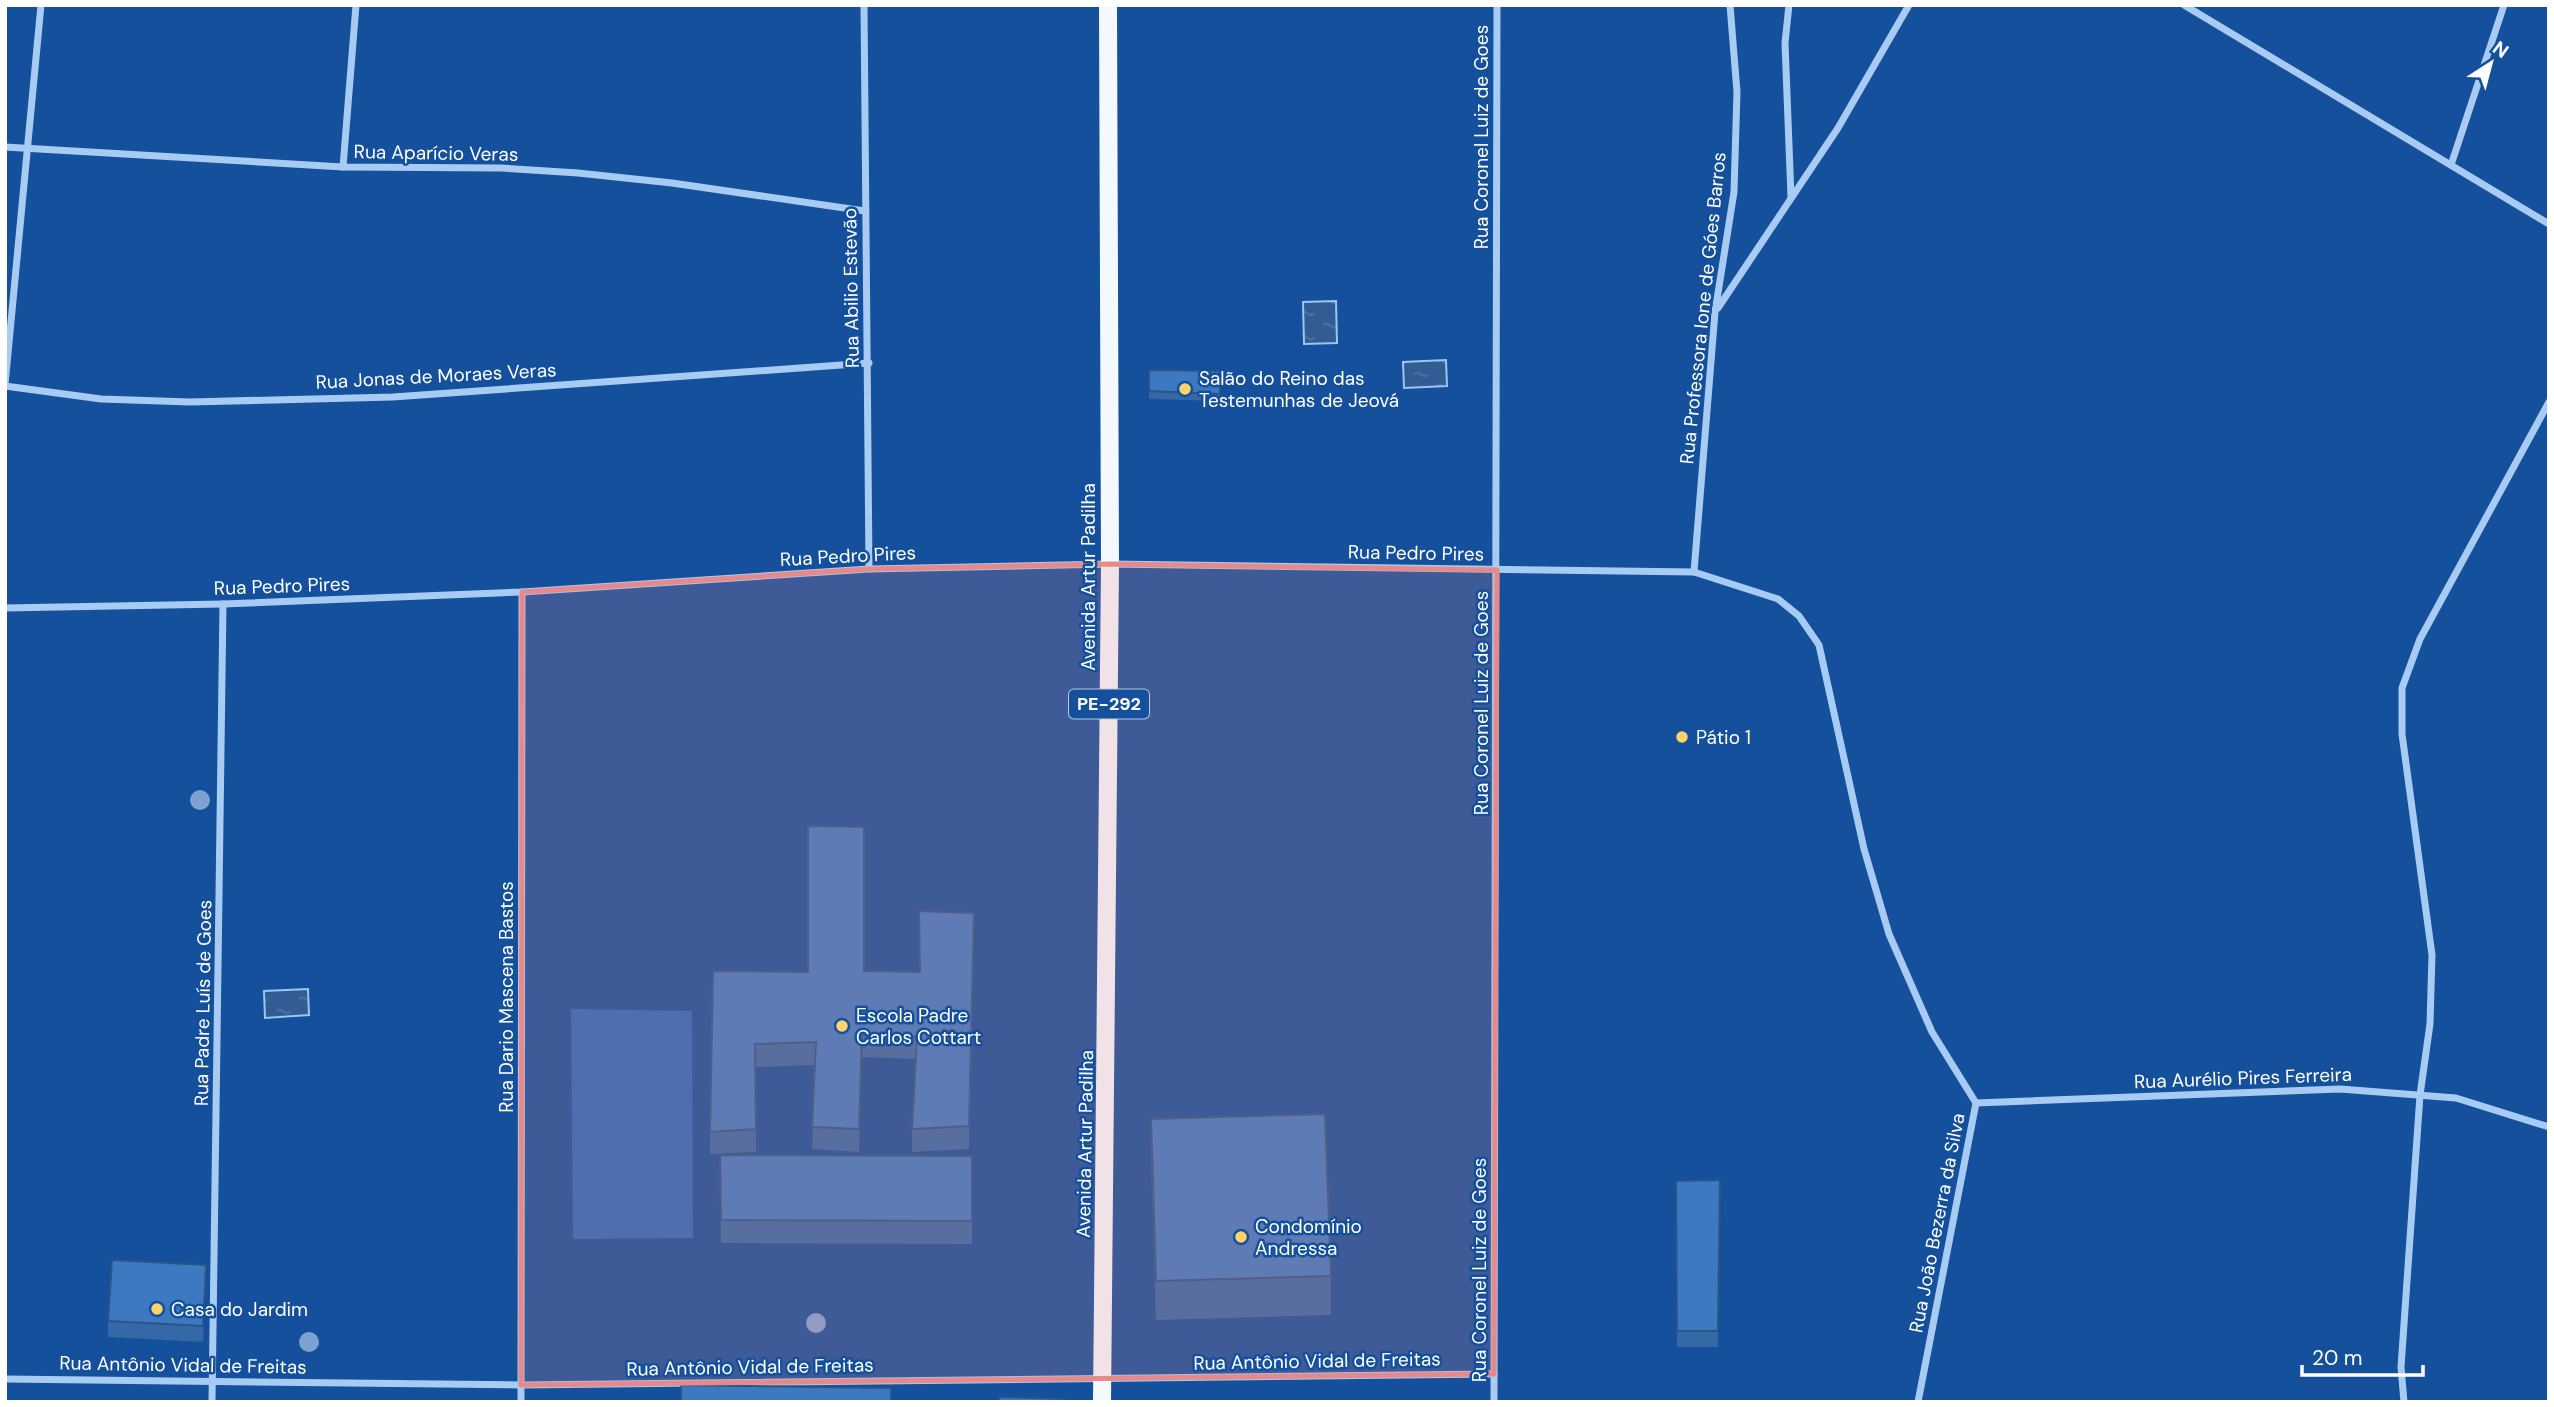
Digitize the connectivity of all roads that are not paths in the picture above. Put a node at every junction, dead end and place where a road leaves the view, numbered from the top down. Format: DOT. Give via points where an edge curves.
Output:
graph roads {
  1 [pos="41,5"];
  2 [pos="356,5"];
  3 [pos="864,5"];
  4 [pos="1108,5"];
  5 [pos="1497,5"];
  6 [pos="1730,5"];
  7 [pos="1789,5"];
  8 [pos="1909,5"];
  9 [pos="2184,5"];
  10 [pos="2504,5"];
  11 [pos="5,147"];
  12 [pos="26,149"];
  13 [pos="2451,165"];
  14 [pos="343,167"];
  15 [pos="1791,197"];
  16 [pos="865,211"];
  17 [pos="2549,224"];
  18 [pos="1715,312"];
  19 [pos="869,363"];
  20 [pos="5,386"];
  21 [pos="2549,401"];
  22 [pos="1110,564"];
  23 [pos="869,569"];
  24 [pos="1497,570"];
  25 [pos="1694,572"];
  26 [pos="522,592"];
  27 [pos="223,604"];
  28 [pos="5,608"];
  29 [pos="1824,658"];
  30 [pos="2420,1095"];
  31 [pos="1976,1103"];
  32 [pos="2549,1127"];
  33 [pos="1494,1374"];
  34 [pos="5,1379"];
  35 [pos="1102,1379"];
  36 [pos="214,1381"];
  37 [pos="521,1385"];
  38 [pos="212,1402"];
  39 [pos="521,1402"];
  40 [pos="1102,1402"];
  41 [pos="1494,1402"];
  42 [pos="1918,1402"];
  43 [pos="2404,1402"];
  1 -- 12 [label="street"];
  2 -- 14 [label="street"];
  3 -- 16 [label="street, Rua Abilio Estevão"];
  4 -- 22 [label="main road, Avenida Artur Padilha / PE-292"];
  5 -- 24 [label="street, Rua Coronel Luiz de Goes"];
  6 -- 18 [label="street, Rua Professora Ione de Góes Barros" via="1737,92 1734,192"];
  7 -- 15 [label="street" via="1785,43"];
  8 -- 15 [label="street" via="1838,128"];
  9 -- 13 [label="street"];
  10 -- 13 [label="street"];
  11 -- 12 [label="street, Rua Aparício Veras"];
  12 -- 14 [label="street, Rua Aparício Veras"];
  12 -- 20 [label="street"];
  13 -- 17 [label="street"];
  14 -- 16 [label="street, Rua Aparício Veras" via="578,173"];
  15 -- 18 [label="street"];
  16 -- 19 [label="street, Rua Abilio Estevão"];
  18 -- 25 [label="street, Rua Professora Ione de Góes Barros"];
  19 -- 20 [label="street, Rua Jonas de Moraes Veras" via="393,397 190,402 101,399"];
  19 -- 23 [label="street, Rua Abilio Estevão"];
  21 -- 30 [label="street" via="2420,639 2402,688 2402,734 2432,955 2430,1024"];
  22 -- 23 [label="street, Rua Pedro Pires"];
  22 -- 24 [label="street, Rua Pedro Pires"];
  22 -- 35 [label="main road, Avenida Artur Padilha / PE-292"];
  23 -- 26 [label="street, Rua Pedro Pires"];
  24 -- 25 [label="street, Rua Pedro Pires"];
  24 -- 33 [label="street, Rua Coronel Luiz de Goes"];
  25 -- 29 [label="street, Rua Pedro Pires" via="1778,598 1799,616"];
  26 -- 27 [label="street, Rua Pedro Pires"];
  26 -- 37 [label="street, Rua Dario Mascena Bastos"];
  27 -- 28 [label="street, Rua Pedro Pires"];
  27 -- 36 [label="street, Rua Padre Luís de Goes"];
  29 -- 31 [label="street, Rua João Bezerra da Silva" via="1842,758 1889,934 1932,1032"];
  30 -- 31 [label="street, Rua Aurélio Pires Ferreira" via="2340,1088"];
  30 -- 32 [label="street, Rua Aurélio Pires Ferreira" via="2456,1098"];
  30 -- 43 [label="street" via="2401,1367"];
  31 -- 42 [label="street, Rua João Bezerra da Silva"];
  33 -- 35 [label="street, Rua Antônio Vidal de Freitas"];
  33 -- 41 [label="street, Rua Coronel Luiz de Goes"];
  34 -- 36 [label="street, Rua Antônio Vidal de Freitas"];
  35 -- 37 [label="street, Rua Antônio Vidal de Freitas"];
  35 -- 40 [label="main road, Avenida Artur Padilha / PE-292"];
  36 -- 37 [label="street, Rua Antônio Vidal de Freitas"];
  36 -- 38 [label="street, Rua Padre Luís de Goes"];
  37 -- 39 [label="street, Rua Dario Mascena Bastos"];
}
